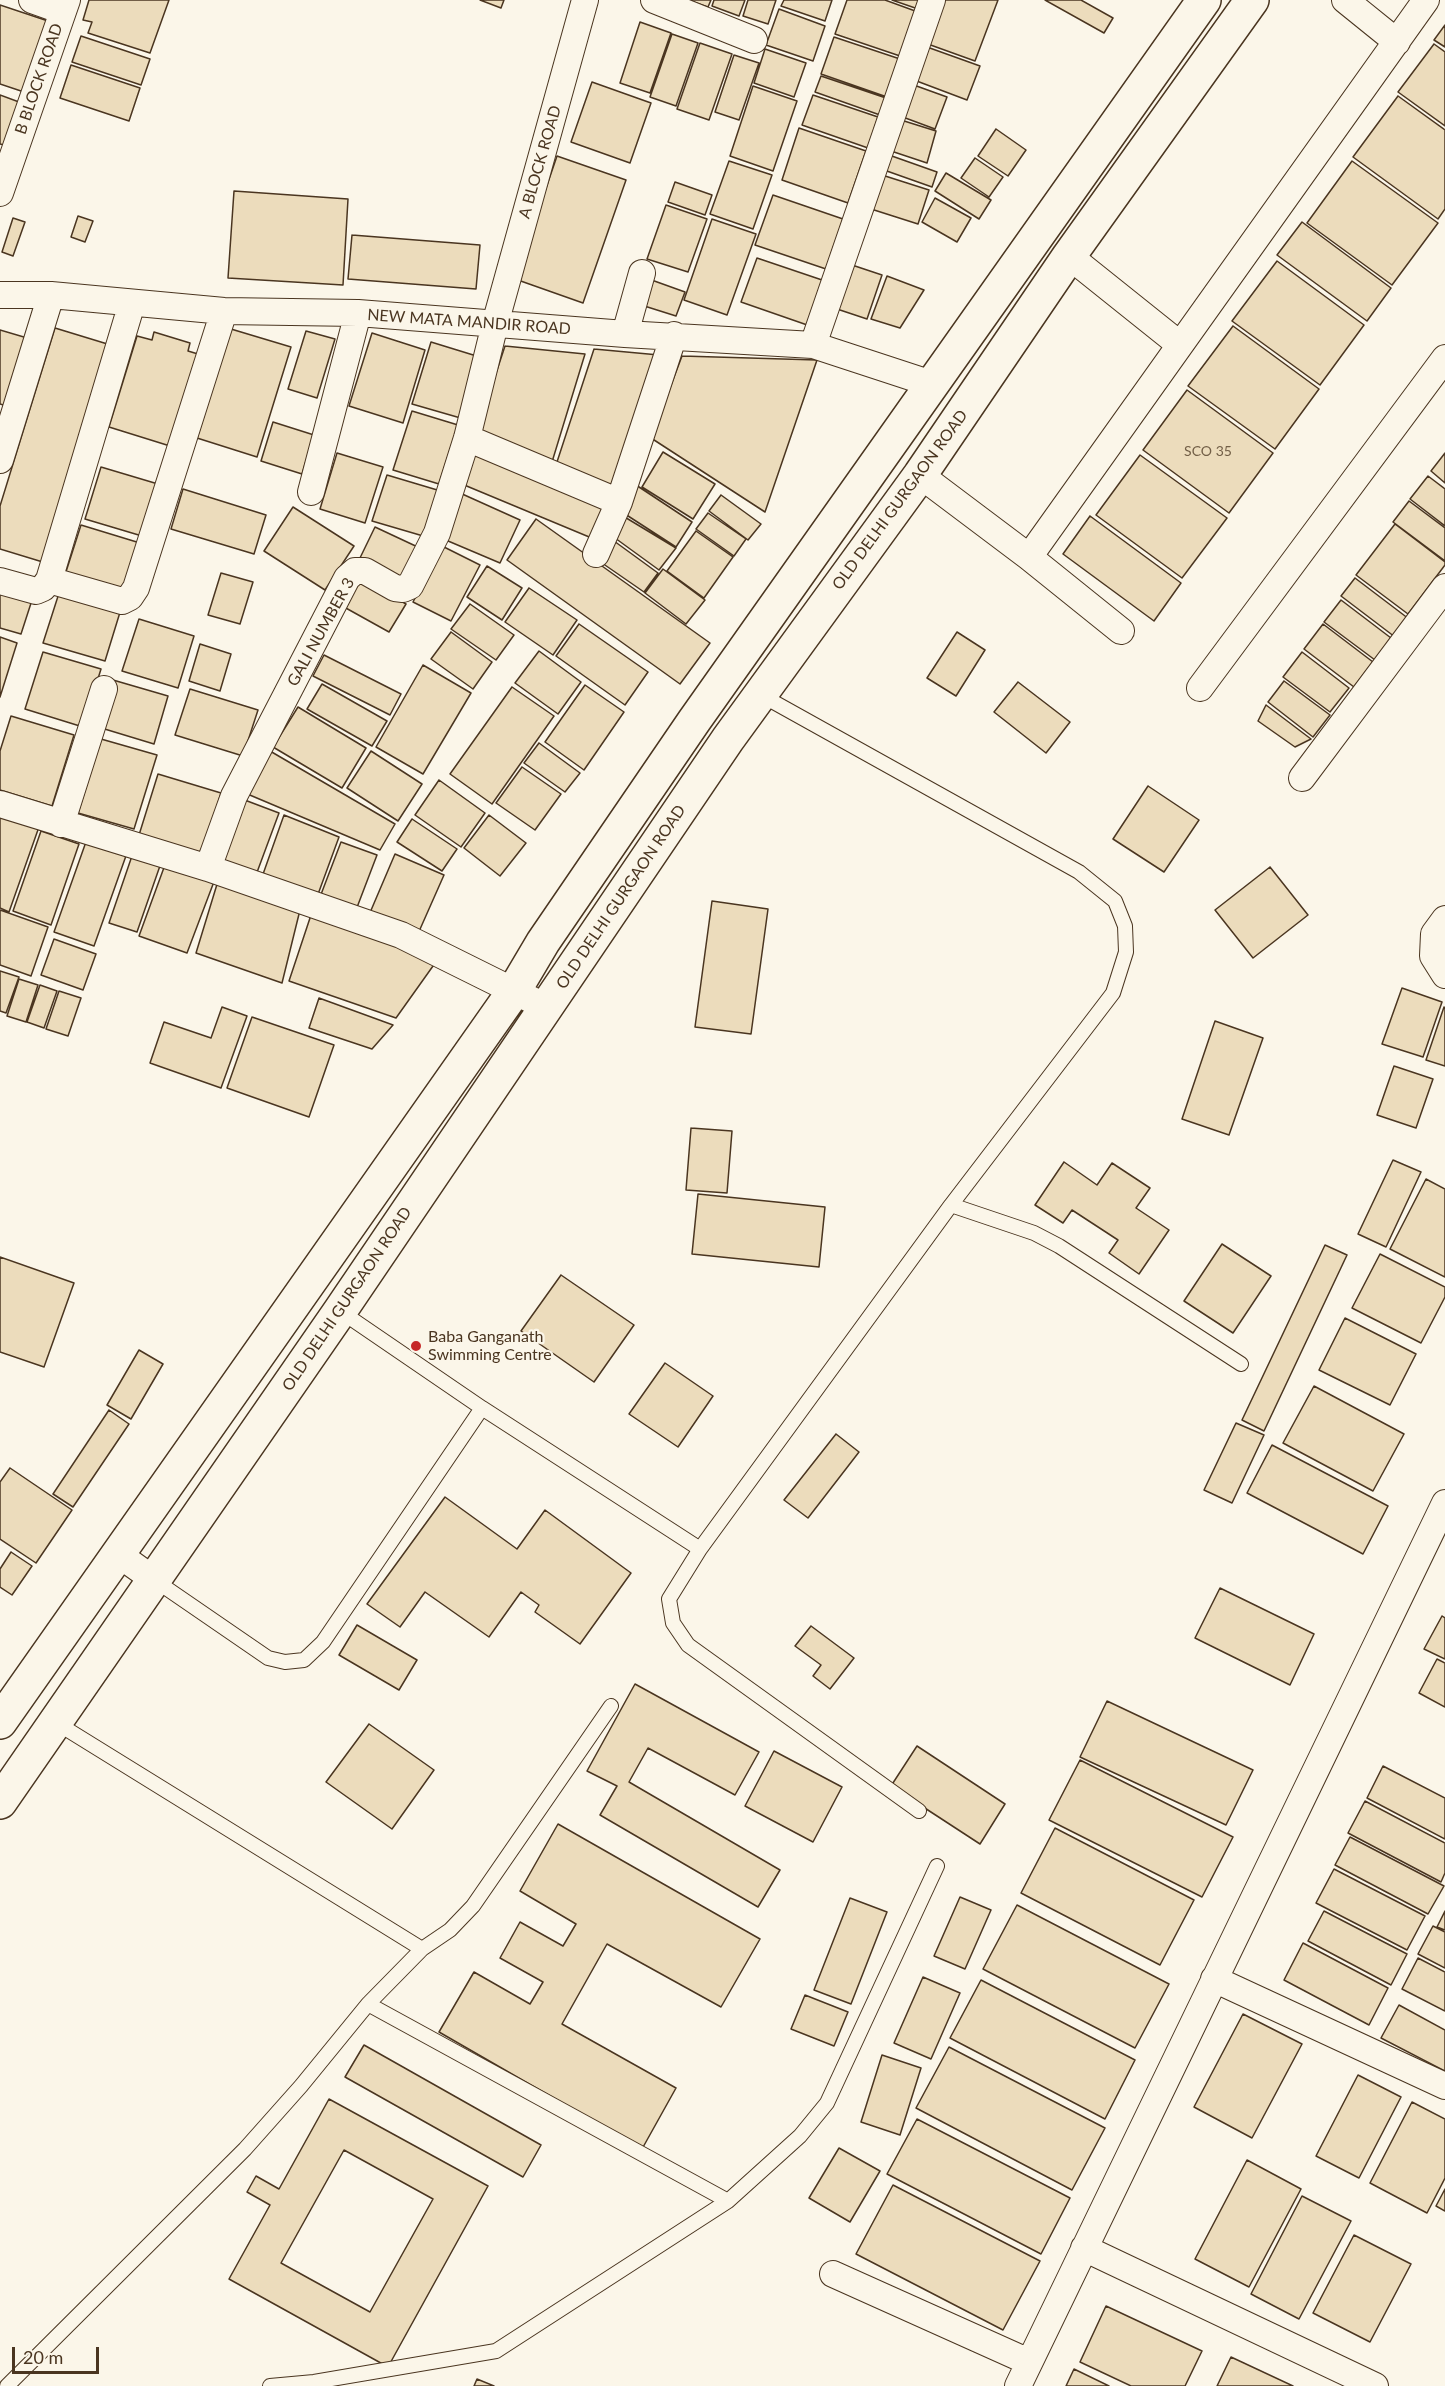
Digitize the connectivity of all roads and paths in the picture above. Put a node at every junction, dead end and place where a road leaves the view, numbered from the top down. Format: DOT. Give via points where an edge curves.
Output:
graph roads {
  1 [pos="32,0"];
  2 [pos="585,0"];
  3 [pos="654,0"];
  4 [pos="932,0"];
  5 [pos="1204,0"];
  6 [pos="1252,0"];
  7 [pos="1345,0"];
  8 [pos="1426,0"];
  9 [pos="65,5"];
  10 [pos="754,40"];
  11 [pos="1397,42"];
  12 [pos="0,193"];
  13 [pos="1069,256"];
  14 [pos="642,273"];
  15 [pos="0,295"];
  16 [pos="51,295"];
  17 [pos="132,303"];
  18 [pos="224,311"];
  19 [pos="358,313"];
  20 [pos="495,324"];
  21 [pos="625,333"];
  22 [pos="674,335"];
  23 [pos="1179,344"];
  24 [pos="813,345"];
  25 [pos="1441,372"];
  26 [pos="932,384"];
  27 [pos="467,438"];
  28 [pos="0,460"];
  29 [pos="920,475"];
  30 [pos="311,492"];
  31 [pos="619,502"];
  32 [pos="596,554"];
  33 [pos="1029,556"];
  34 [pos="48,580"];
  35 [pos="0,581"];
  36 [pos="1445,587"];
  37 [pos="1121,631"];
  38 [pos="729,671"];
  39 [pos="1200,688"];
  40 [pos="104,689"];
  41 [pos="759,694"];
  42 [pos="1302,778"];
  43 [pos="0,804"];
  44 [pos="61,824"];
  45 [pos="208,868"];
  46 [pos="1445,920"];
  47 [pos="1445,975"];
  48 [pos="513,991"];
  49 [pos="546,1007"];
  50 [pos="951,1205"];
  51 [pos="340,1311"];
  52 [pos="1241,1364"];
  53 [pos="482,1408"];
  54 [pos="1445,1503"];
  55 [pos="700,1549"];
  56 [pos="118,1554"];
  57 [pos="153,1579"];
  58 [pos="611,1706"];
  59 [pos="0,1722"];
  60 [pos="56,1722"];
  61 [pos="0,1802"];
  62 [pos="919,1811"];
  63 [pos="937,1866"];
  64 [pos="422,1949"];
  65 [pos="1214,1979"];
  66 [pos="368,2004"];
  67 [pos="1445,2086"];
  68 [pos="728,2201"];
  69 [pos="1084,2248"];
  70 [pos="833,2274"];
  71 [pos="1029,2362"];
  72 [pos="7,2386"];
  73 [pos="270,2386"];
  74 [pos="1018,2386"];
  75 [pos="1375,2386"];
  1 -- 9 [label="street"];
  2 -- 20 [label="street, A BLOCK ROAD"];
  3 -- 10 [label="street"];
  4 -- 24 [label="street"];
  5 -- 26 [label="main road"];
  6 -- 13 [label="main road, OLD DELHI GURGAON ROAD"];
  7 -- 11 [label="street"];
  8 -- 11 [label="street"];
  9 -- 12 [label="street, B BLOCK ROAD"];
  11 -- 23 [label="street"];
  13 -- 23 [label="street"];
  13 -- 29 [label="main road, OLD DELHI GURGAON ROAD"];
  14 -- 21 [label="street"];
  15 -- 16 [label="street, NEW MATA MANDIR ROAD"];
  16 -- 17 [label="street, NEW MATA MANDIR ROAD"];
  16 -- 28 [label="street"];
  17 -- 18 [label="street, NEW MATA MANDIR ROAD"];
  17 -- 34 [label="street"];
  18 -- 19 [label="street, NEW MATA MANDIR ROAD"];
  18 -- 34 [label="street" via="136,588 122,601"];
  19 -- 20 [label="street, NEW MATA MANDIR ROAD"];
  19 -- 30 [label="street"];
  20 -- 21 [label="street, NEW MATA MANDIR ROAD"];
  20 -- 27 [label="street, GALI NUMBER 3"];
  21 -- 22 [label="street, NEW MATA MANDIR ROAD"];
  22 -- 24 [label="street, NEW MATA MANDIR ROAD"];
  22 -- 31 [label="street"];
  23 -- 33 [label="street"];
  24 -- 26 [label="street, NEW MATA MANDIR ROAD"];
  25 -- 39 [label="street"];
  26 -- 38 [label="main road"];
  27 -- 31 [label="street"];
  27 -- 45 [label="street, GALI NUMBER 3" via="437,533 410,586 395,588 365,571 355,571 347,578 234,796"];
  29 -- 33 [label="street"];
  29 -- 41 [label="main road, OLD DELHI GURGAON ROAD"];
  31 -- 32 [label="street"];
  33 -- 37 [label="street"];
  34 -- 35 [label="street" via="36,591"];
  36 -- 42 [label="street"];
  38 -- 41 [label="street"];
  38 -- 48 [label="main road"];
  40 -- 44 [label="street"];
  41 -- 49 [label="main road, OLD DELHI GURGAON ROAD"];
  41 -- 50 [label="lane" via="1079,872 1115,901 1125,926 1126,952 1113,993"];
  43 -- 44 [label="street"];
  44 -- 45 [label="street"];
  45 -- 48 [label="street" via="401,935"];
  46 -- 47 [label="street" via="1434,934 1433,956"];
  48 -- 49 [label="street"];
  48 -- 56 [label="main road"];
  49 -- 51 [label="main road, OLD DELHI GURGAON ROAD"];
  50 -- 52 [label="lane" via="1034,1233 1059,1246"];
  50 -- 55 [label="lane"];
  51 -- 53 [label="lane"];
  51 -- 57 [label="main road, OLD DELHI GURGAON ROAD"];
  53 -- 55 [label="lane"];
  53 -- 57 [label="lane" via="323,1642 304,1660 285,1662 267,1658"];
  54 -- 65 [label="street"];
  55 -- 62 [label="lane" via="669,1599 673,1623 688,1645"];
  56 -- 57 [label="street"];
  56 -- 59 [label="main road"];
  57 -- 60 [label="main road, OLD DELHI GURGAON ROAD"];
  58 -- 64 [label="lane" via="473,1906 450,1930"];
  60 -- 61 [label="main road, OLD DELHI GURGAON ROAD"];
  60 -- 64 [label="lane"];
  63 -- 68 [label="lane" via="827,2103 800,2136"];
  64 -- 66 [label="lane"];
  65 -- 67 [label="street"];
  65 -- 69 [label="street"];
  66 -- 68 [label="lane"];
  66 -- 72 [label="lane" via="245,2149"];
  68 -- 73 [label="lane" via="496,2352"];
  69 -- 71 [label="street"];
  69 -- 75 [label="street"];
  70 -- 71 [label="street"];
  71 -- 74 [label="street"];
}
